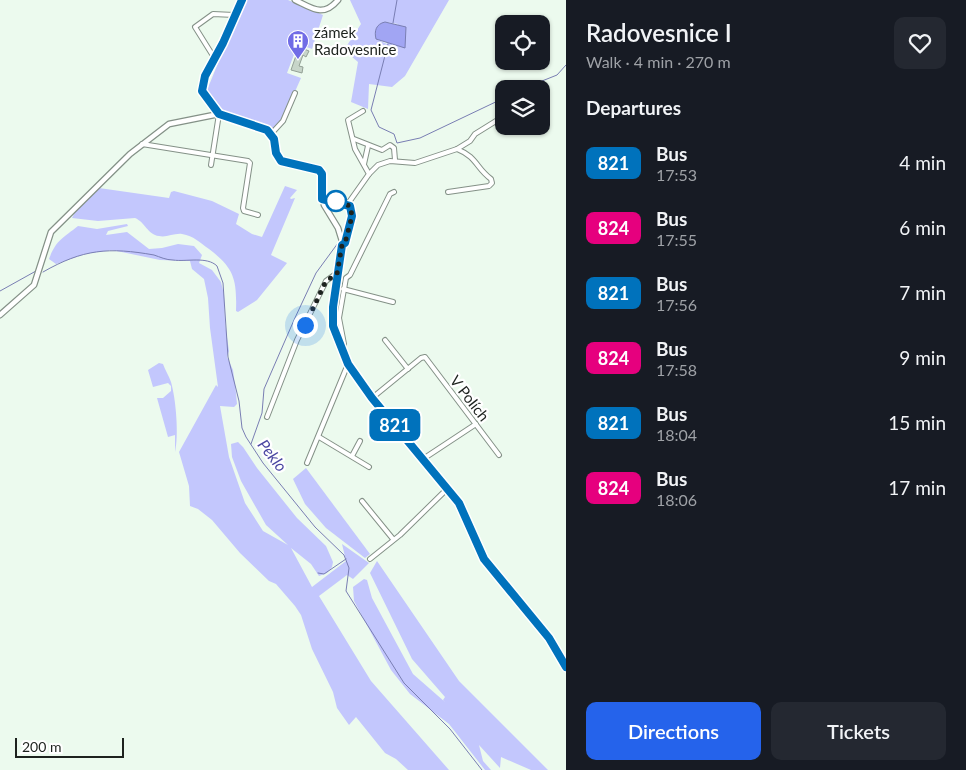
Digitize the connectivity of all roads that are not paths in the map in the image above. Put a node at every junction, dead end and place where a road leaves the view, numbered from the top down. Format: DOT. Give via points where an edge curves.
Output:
graph roads {
  1 [pos="242,0"];
  2 [pos="295,0"];
  3 [pos="338,0"];
  4 [pos="234,15"];
  5 [pos="215,59"];
  6 [pos="295,93"];
  7 [pos="363,111"];
  8 [pos="219,114"];
  9 [pos="495,122"];
  10 [pos="272,134"];
  11 [pos="354,139"];
  12 [pos="142,144"];
  13 [pos="368,146"];
  14 [pos="457,149"];
  15 [pos="212,155"];
  16 [pos="395,160"];
  17 [pos="364,164"];
  18 [pos="211,165"];
  19 [pos="378,165"];
  20 [pos="369,174"];
  21 [pos="394,192"];
  22 [pos="448,192"];
  23 [pos="322,199"];
  24 [pos="347,204"];
  25 [pos="258,215"];
  26 [pos="342,245"];
  27 [pos="337,274"];
  28 [pos="343,289"];
  29 [pos="393,302"];
  30 [pos="0,314"];
  31 [pos="385,340"];
  32 [pos="342,353"];
  33 [pos="348,364"];
  34 [pos="408,369"];
  35 [pos="372,398"];
  36 [pos="266,417"];
  37 [pos="476,424"];
  38 [pos="319,436"];
  39 [pos="360,441"];
  40 [pos="499,455"];
  41 [pos="352,456"];
  42 [pos="423,459"];
  43 [pos="307,463"];
  44 [pos="368,467"];
  45 [pos="447,489"];
  46 [pos="362,501"];
  47 [pos="393,539"];
  48 [pos="370,559"];
  49 [pos="566,667"];
  1 -- 4 [label="street"];
  2 -- 3 [label="street" via="324,10"];
  4 -- 5 [label="street"];
  4 -- 5 [label="street" via="213,14 195,27"];
  5 -- 8 [label="street" via="203,81 202,91"];
  6 -- 10 [label="street" via="283,121"];
  7 -- 11 [label="street" via="348,120"];
  8 -- 10 [label="street" via="260,126"];
  8 -- 12 [label="street" via="169,124"];
  8 -- 15 [label="street"];
  9 -- 14 [label="street"];
  10 -- 23 [label="street" via="277,157 281,161 319,170 322,174"];
  11 -- 13 [label="street"];
  11 -- 17 [label="street"];
  12 -- 15 [label="street"];
  12 -- 30 [label="street" via="52,232 34,285"];
  13 -- 16 [label="street" via="382,150 388,145 394,148"];
  13 -- 17 [label="street"];
  14 -- 16 [label="street" via="415,163"];
  14 -- 22 [label="street" via="469,154 492,183"];
  15 -- 18 [label="street"];
  15 -- 25 [label="street" via="250,163 243,208"];
  16 -- 19 [label="street"];
  17 -- 19 [label="street"];
  17 -- 20 [label="street"];
  19 -- 20 [label="street"];
  20 -- 24 [label="street"];
  21 -- 28 [label="street" via="390,194"];
  23 -- 24 [label="street"];
  23 -- 26 [label="street" via="338,228"];
  24 -- 26 [label="street" via="352,216"];
  26 -- 27 [label="street"];
  27 -- 32 [label="street" via="333,326"];
  27 -- 36 [label="street" via="326,281 297,340"];
  28 -- 29 [label="street"];
  28 -- 32 [label="street" via="339,318 344,344"];
  31 -- 34 [label="street"];
  32 -- 33 [label="street"];
  33 -- 35 [label="street"];
  33 -- 38 [label="street"];
  34 -- 35 [label="street"];
  34 -- 37 [label="street, V Polích" via="423,357"];
  35 -- 42 [label="street"];
  37 -- 40 [label="street, V Polích"];
  37 -- 42 [label="street"];
  38 -- 41 [label="street"];
  38 -- 43 [label="street"];
  39 -- 41 [label="street"];
  41 -- 44 [label="street"];
  42 -- 45 [label="street"];
  45 -- 47 [label="street"];
  45 -- 49 [label="street" via="459,503 484,559 549,638"];
  46 -- 47 [label="street"];
  47 -- 48 [label="street"];
}
